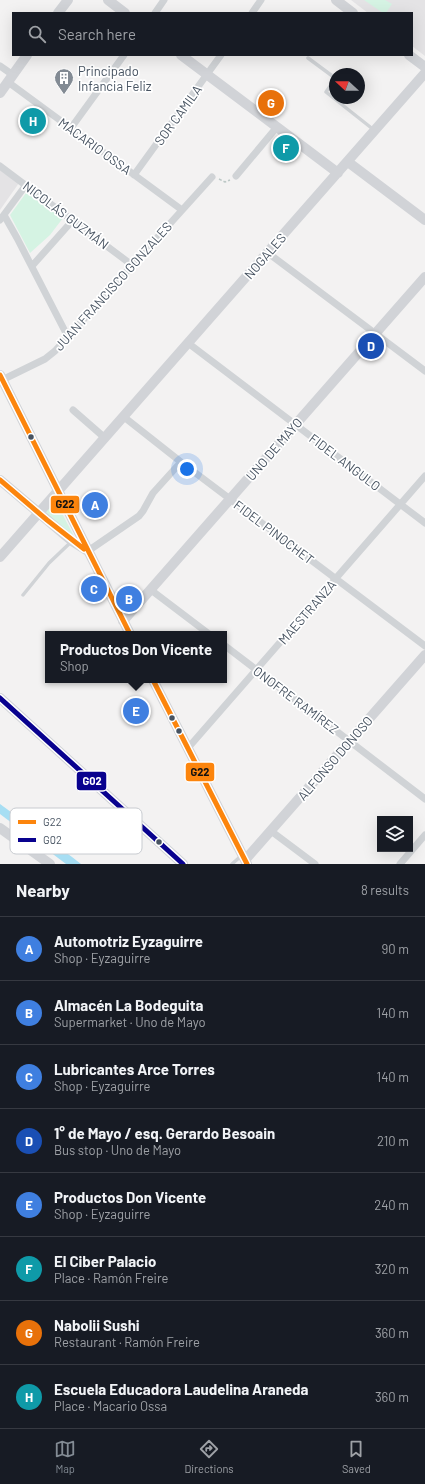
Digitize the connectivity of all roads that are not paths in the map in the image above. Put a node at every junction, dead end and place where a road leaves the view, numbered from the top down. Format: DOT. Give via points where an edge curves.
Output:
graph roads {
  1 [pos="68,0"];
  2 [pos="108,0"];
  3 [pos="164,0"];
  4 [pos="261,0"];
  5 [pos="336,0"];
  6 [pos="59,12"];
  7 [pos="124,12"];
  8 [pos="156,12"];
  9 [pos="253,12"];
  10 [pos="353,12"];
  11 [pos="26,56"];
  12 [pos="123,56"];
  13 [pos="182,56"];
  14 [pos="220,56"];
  15 [pos="410,56"];
  16 [pos="308,58"];
  17 [pos="0,66"];
  18 [pos="425,67"];
  19 [pos="425,73"];
  20 [pos="329,74"];
  21 [pos="207,75"];
  22 [pos="10,78"];
  23 [pos="0,93"];
  24 [pos="341,104"];
  25 [pos="277,127"];
  26 [pos="71,128"];
  27 [pos="375,131"];
  28 [pos="348,162"];
  29 [pos="0,166"];
  30 [pos="338,173"];
  31 [pos="134,175"];
  32 [pos="236,176"];
  33 [pos="212,177"];
  34 [pos="26,185"];
  35 [pos="182,210"];
  36 [pos="2,218"];
  37 [pos="72,220"];
  38 [pos="425,220"];
  39 [pos="268,253"];
  40 [pos="132,265"];
  41 [pos="32,266"];
  42 [pos="425,277"];
  43 [pos="376,334"];
  44 [pos="68,337"];
  45 [pos="188,343"];
  46 [pos="425,371"];
  47 [pos="1,378"];
  48 [pos="73,410"];
  49 [pos="124,417"];
  50 [pos="296,425"];
  51 [pos="105,438"];
  52 [pos="181,462"];
  53 [pos="425,476"];
  54 [pos="0,480"];
  55 [pos="59,490"];
  56 [pos="231,499"];
  57 [pos="400,504"];
  58 [pos="38,513"];
  59 [pos="425,523"];
  60 [pos="72,541"];
  61 [pos="88,551"];
  62 [pos="0,557"];
  63 [pos="335,578"];
  64 [pos="151,590"];
  65 [pos="23,596"];
  66 [pos="123,621"];
  67 [pos="128,631"];
  68 [pos="205,631"];
  69 [pos="425,646"];
  70 [pos="227,647"];
  71 [pos="425,655"];
  72 [pos="257,670"];
  73 [pos="155,683"];
  74 [pos="0,698"];
  75 [pos="350,741"];
  76 [pos="188,748"];
  77 [pos="425,798"];
  78 [pos="122,808"];
  79 [pos="142,826"];
  80 [pos="0,828"];
  81 [pos="271,831"];
  82 [pos="425,835"];
  83 [pos="10,836"];
  84 [pos="33,854"];
  85 [pos="245,860"];
  86 [pos="45,863"];
  87 [pos="184,864"];
  88 [pos="232,864"];
  89 [pos="315,864"];
  90 [pos="400,864"];
  1 -- 6 [label="street"];
  2 -- 7 [label="street"];
  3 -- 8 [label="street"];
  4 -- 9 [label="street"];
  5 -- 10 [label="street"];
  11 -- 22 [label="street"];
  12 -- 26 [label="street"];
  13 -- 21 [label="street"];
  14 -- 21 [label="street, SOR CAMILA"];
  15 -- 18 [label="street"];
  16 -- 20 [label="lane"];
  17 -- 22 [label="street, MACARIO OSSA"];
  19 -- 27 [label="street, NOGALES"];
  21 -- 25 [label="street"];
  21 -- 31 [label="street, SOR CAMILA"];
  22 -- 23 [label="street"];
  22 -- 26 [label="street, MACARIO OSSA"];
  24 -- 27 [label="lane"];
  25 -- 30 [label="street"];
  25 -- 32 [label="street"];
  26 -- 31 [label="street, MACARIO OSSA"];
  27 -- 28 [label="street, NOGALES"];
  28 -- 30 [label="street, NOGALES"];
  28 -- 38 [label="street"];
  29 -- 34 [label="street, NICOLÁS GUZMÁN"];
  30 -- 39 [label="street, NOGALES"];
  31 -- 35 [label="street, MACARIO OSSA"];
  33 -- 35 [label="street, JUAN FRANCISCO GONZALES"];
  34 -- 36 [label="street"];
  34 -- 37 [label="street, NICOLÁS GUZMÁN"];
  35 -- 40 [label="street, JUAN FRANCISCO GONZALES"];
  36 -- 41 [label="street" via="13,230"];
  37 -- 40 [label="street, NICOLÁS GUZMÁN"];
  37 -- 41 [label="street"];
  39 -- 43 [label="street"];
  39 -- 45 [label="street, NOGALES"];
  40 -- 44 [label="street, JUAN FRANCISCO GONZALES"];
  41 -- 44 [label="street"];
  42 -- 43 [label="street, UNO DE MAYO"];
  43 -- 46 [label="street"];
  43 -- 50 [label="street, UNO DE MAYO"];
  44 -- 47 [label="street, JUAN FRANCISCO GONZALES" via="48,357"];
  45 -- 49 [label="street, NOGALES"];
  45 -- 50 [label="street, FIDEL ANGULO"];
  47 -- 55 [label="street"];
  48 -- 51 [label="street"];
  49 -- 51 [label="street, NOGALES"];
  49 -- 52 [label="street, FIDEL PINOCHET"];
  50 -- 56 [label="street, UNO DE MAYO"];
  50 -- 57 [label="street, FIDEL ANGULO"];
  51 -- 55 [label="street, NOGALES"];
  52 -- 56 [label="street, FIDEL PINOCHET"];
  52 -- 61 [label="street" via="152,493 139,516"];
  53 -- 57 [label="street, MAESTRANZA"];
  54 -- 58 [label="street"];
  55 -- 58 [label="street, NOGALES"];
  55 -- 61 [label="street"];
  56 -- 63 [label="street, FIDEL PINOCHET"];
  56 -- 64 [label="street, UNO DE MAYO"];
  57 -- 59 [label="street, FIDEL ANGULO"];
  57 -- 63 [label="street, MAESTRANZA"];
  58 -- 60 [label="street"];
  58 -- 62 [label="street, NOGALES"];
  60 -- 61 [label="street"];
  60 -- 65 [label="lane" via="49,563"];
  61 -- 66 [label="street"];
  63 -- 69 [label="street, FIDEL PINOCHET"];
  63 -- 72 [label="street, MAESTRANZA"];
  64 -- 66 [label="street, UNO DE MAYO"];
  64 -- 68 [label="street"];
  66 -- 67 [label="street"];
  70 -- 72 [label="street, ONOFRE RAMÍREZ"];
  71 -- 75 [label="street, ALFONSO DONOSO"];
  72 -- 75 [label="street, ONOFRE RAMÍREZ"];
  72 -- 76 [label="street, MAESTRANZA"];
  73 -- 76 [label="street"];
  74 -- 78 [label="street"];
  75 -- 77 [label="street, ONOFRE RAMÍREZ"];
  75 -- 81 [label="street, ALFONSO DONOSO"];
  76 -- 85 [label="street"];
  79 -- 87 [label="street"];
  80 -- 83 [label="street"];
  81 -- 85 [label="street, ALFONSO DONOSO"];
  81 -- 89 [label="street"];
  82 -- 90 [label="street"];
  84 -- 86 [label="street"];
  85 -- 88 [label="lane"];
}
